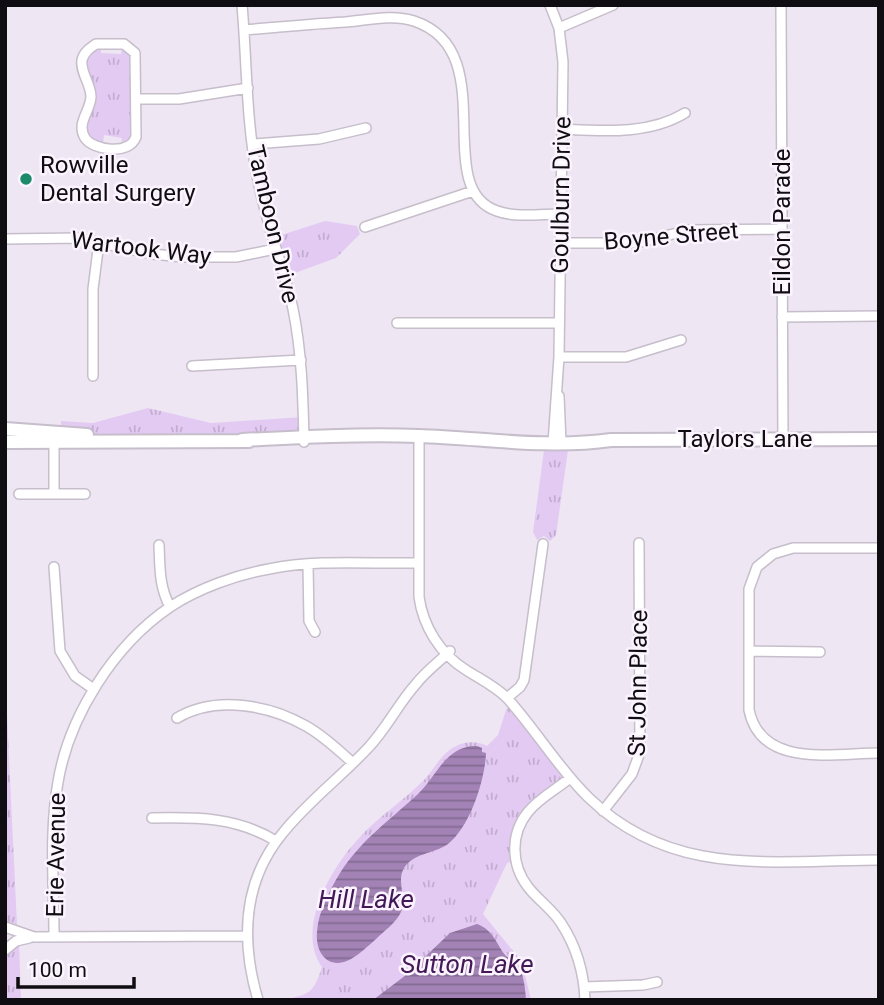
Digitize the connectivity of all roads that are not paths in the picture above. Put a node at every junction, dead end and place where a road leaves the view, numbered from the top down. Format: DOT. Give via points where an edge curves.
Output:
graph roads {
  1 [pos="242,5"];
  2 [pos="550,5"];
  3 [pos="613,5"];
  4 [pos="781,5"];
  5 [pos="559,27"];
  6 [pos="244,30"];
  7 [pos="248,88"];
  8 [pos="136,99"];
  9 [pos="685,113"];
  10 [pos="366,128"];
  11 [pos="563,129"];
  12 [pos="253,144"];
  13 [pos="473,191"];
  14 [pos="561,214"];
  15 [pos="365,227"];
  16 [pos="782,229"];
  17 [pos="7,238"];
  18 [pos="99,242"];
  19 [pos="561,243"];
  20 [pos="275,248"];
  21 [pos="879,316"];
  22 [pos="782,317"];
  23 [pos="397,323"];
  24 [pos="559,323"];
  25 [pos="681,340"];
  26 [pos="559,356"];
  27 [pos="301,360"];
  28 [pos="192,366"];
  29 [pos="93,376"];
  30 [pos="6,429"];
  31 [pos="54,437"];
  32 [pos="783,439"];
  33 [pos="879,439"];
  34 [pos="304,440"];
  35 [pos="419,440"];
  36 [pos="557,440"];
  37 [pos="12,441"];
  38 [pos="5,447"];
  39 [pos="54,493"];
  40 [pos="19,494"];
  41 [pos="85,494"];
  42 [pos="639,543"];
  43 [pos="543,544"];
  44 [pos="159,545"];
  45 [pos="879,548"];
  46 [pos="418,563"];
  47 [pos="308,565"];
  48 [pos="54,567"];
  49 [pos="170,607"];
  50 [pos="315,632"];
  51 [pos="749,651"];
  52 [pos="449,652"];
  53 [pos="820,652"];
  54 [pos="92,688"];
  55 [pos="509,697"];
  56 [pos="177,718"];
  57 [pos="879,753"];
  58 [pos="353,763"];
  59 [pos="570,778"];
  60 [pos="603,811"];
  61 [pos="152,818"];
  62 [pos="276,841"];
  63 [pos="879,860"];
  64 [pos="5,927"];
  65 [pos="54,936"];
  66 [pos="246,936"];
  67 [pos="34,937"];
  68 [pos="5,950"];
  69 [pos="657,982"];
  70 [pos="584,986"];
  71 [pos="258,1000"];
  72 [pos="585,1000"];
  1 -- 6 [label="street, Tamboon Drive"];
  2 -- 5 [label="street, Goulburn Drive"];
  3 -- 5 [label="street"];
  4 -- 16 [label="street, Eildon Parade"];
  5 -- 11 [label="street, Goulburn Drive"];
  6 -- 7 [label="street, Tamboon Drive"];
  6 -- 13 [label="street" via="400,18 436,32 459,67"];
  7 -- 8 [label="street" via="179,99"];
  7 -- 12 [label="street, Tamboon Drive"];
  8 -- 8 [label="street" via="136,137 130,147 120,150 89,142 82,127 91,99 82,67 86,51 96,44 132,48"];
  9 -- 11 [label="street" via="644,128"];
  10 -- 12 [label="street" via="319,139"];
  11 -- 14 [label="street, Goulburn Drive"];
  12 -- 20 [label="street, Tamboon Drive" via="261,199"];
  13 -- 14 [label="street" via="506,214"];
  13 -- 15 [label="street"];
  14 -- 19 [label="street, Goulburn Drive"];
  16 -- 19 [label="street, Boyne Street" via="689,230 638,243"];
  16 -- 22 [label="street, Eildon Parade"];
  17 -- 18 [label="street, Wartook Way"];
  18 -- 20 [label="street, Wartook Way" via="183,257 236,257"];
  18 -- 29 [label="street" via="93,289"];
  19 -- 24 [label="street, Goulburn Drive"];
  20 -- 27 [label="street, Tamboon Drive"];
  21 -- 22 [label="street"];
  22 -- 32 [label="street, Eildon Parade"];
  23 -- 24 [label="street"];
  24 -- 26 [label="street, Goulburn Drive"];
  25 -- 26 [label="street" via="632,356"];
  26 -- 36 [label="street, Goulburn Drive"];
  27 -- 28 [label="street"];
  27 -- 34 [label="street, Tamboon Drive"];
  30 -- 31 [label="main road, Taylors Lane"];
  31 -- 34 [label="main road, Taylors Lane"];
  31 -- 37 [label="main road, Taylors Lane"];
  31 -- 39 [label="street"];
  32 -- 33 [label="main road, Taylors Lane"];
  32 -- 36 [label="main road, Taylors Lane" via="611,440 588,436"];
  34 -- 35 [label="main road, Taylors Lane"];
  35 -- 36 [label="main road, Taylors Lane" via="522,436"];
  35 -- 46 [label="street"];
  37 -- 38 [label="main road"];
  39 -- 40 [label="street"];
  39 -- 41 [label="street"];
  42 -- 60 [label="street, St John Place" via="640,752 632,774"];
  43 -- 55 [label="street" via="524,680"];
  44 -- 49 [label="street" via="159,578"];
  45 -- 51 [label="street" via="793,548 764,560 749,589"];
  46 -- 47 [label="street, Erie Avenue"];
  46 -- 52 [label="street" via="424,619 435,640"];
  47 -- 49 [label="street, Erie Avenue" via="234,577"];
  47 -- 50 [label="street" via="309,621"];
  48 -- 54 [label="street" via="60,650 75,676"];
  49 -- 54 [label="street, Erie Avenue"];
  51 -- 53 [label="street"];
  51 -- 57 [label="street" via="749,710 766,743 804,754"];
  52 -- 55 [label="street" via="466,670"];
  52 -- 58 [label="street" via="415,685"];
  54 -- 65 [label="street, Erie Avenue" via="67,742 58,779"];
  55 -- 59 [label="street"];
  56 -- 58 [label="street" via="214,706 272,712 318,733"];
  58 -- 62 [label="street"];
  59 -- 60 [label="street"];
  59 -- 70 [label="street" via="528,813 514,851 525,883 569,936"];
  60 -- 63 [label="street" via="652,841 706,858"];
  61 -- 62 [label="street" via="227,821"];
  62 -- 66 [label="street" via="257,878"];
  64 -- 67 [label="street"];
  65 -- 66 [label="street"];
  65 -- 67 [label="street"];
  66 -- 71 [label="street"];
  67 -- 68 [label="street" via="16,941"];
  69 -- 70 [label="street"];
  70 -- 72 [label="street"];
}
